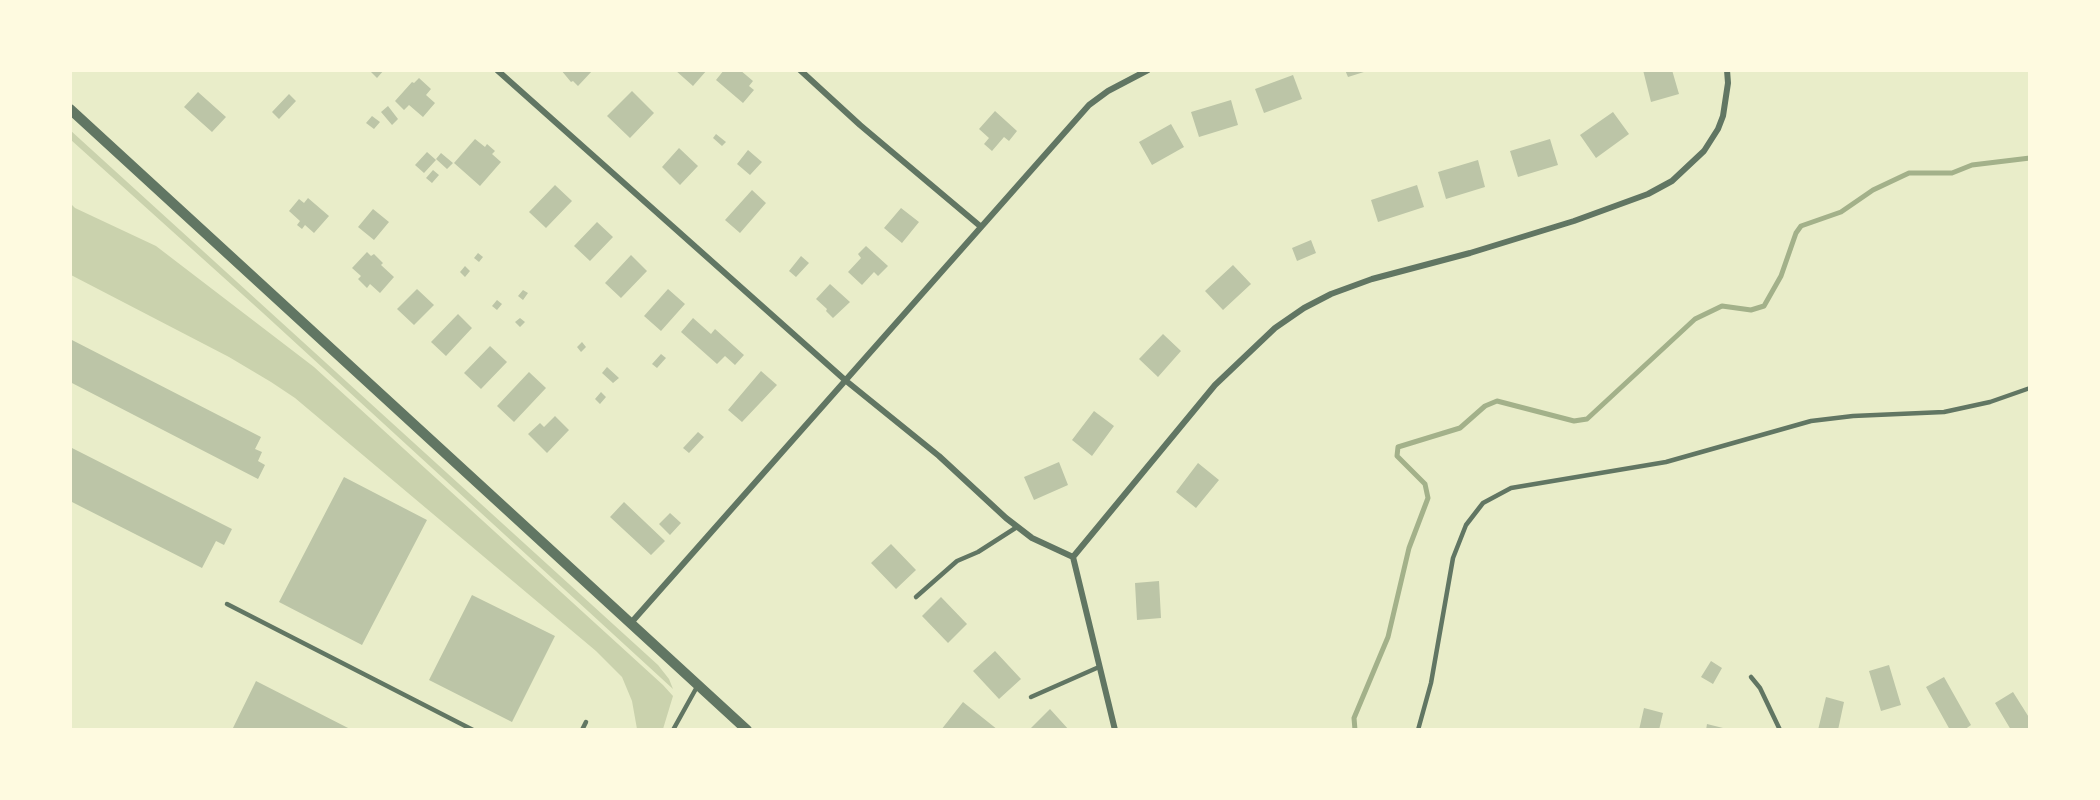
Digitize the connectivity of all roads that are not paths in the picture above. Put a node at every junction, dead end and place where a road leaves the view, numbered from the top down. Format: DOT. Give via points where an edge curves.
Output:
graph roads {
  1 [pos="497,70"];
  2 [pos="800,70"];
  3 [pos="1148,70"];
  4 [pos="1727,70"];
  5 [pos="70,109"];
  6 [pos="980,226"];
  7 [pos="845,380"];
  8 [pos="2030,388"];
  9 [pos="1017,527"];
  10 [pos="1073,557"];
  11 [pos="916,597"];
  12 [pos="226,603"];
  13 [pos="630,624"];
  14 [pos="1099,667"];
  15 [pos="1751,677"];
  16 [pos="699,685"];
  17 [pos="1031,697"];
  18 [pos="586,722"];
  19 [pos="473,729"];
  20 [pos="582,729"];
  21 [pos="673,729"];
  22 [pos="747,729"];
  23 [pos="1115,729"];
  24 [pos="1418,729"];
  25 [pos="1780,729"];
  1 -- 7 [label="street"];
  2 -- 6 [label="street"];
  3 -- 6 [label="street" via="1089,105"];
  4 -- 10 [label="street" via="1724,116 1718,129 1704,151 1664,185 1574,220 1331,294 1275,328 1215,385"];
  5 -- 13 [label="street"];
  6 -- 7 [label="street"];
  7 -- 9 [label="street" via="939,456"];
  7 -- 13 [label="street"];
  8 -- 24 [label="lane" via="1944,412 1811,421 1666,462 1511,488 1483,503 1466,525 1453,558 1431,683"];
  9 -- 10 [label="street"];
  9 -- 11 [label="lane" via="957,561"];
  10 -- 14 [label="street"];
  12 -- 19 [label="lane"];
  13 -- 16 [label="street"];
  14 -- 17 [label="lane"];
  14 -- 23 [label="street"];
  15 -- 25 [label="lane"];
  16 -- 21 [label="lane"];
  16 -- 22 [label="street"];
  18 -- 20 [label="lane"];
}
